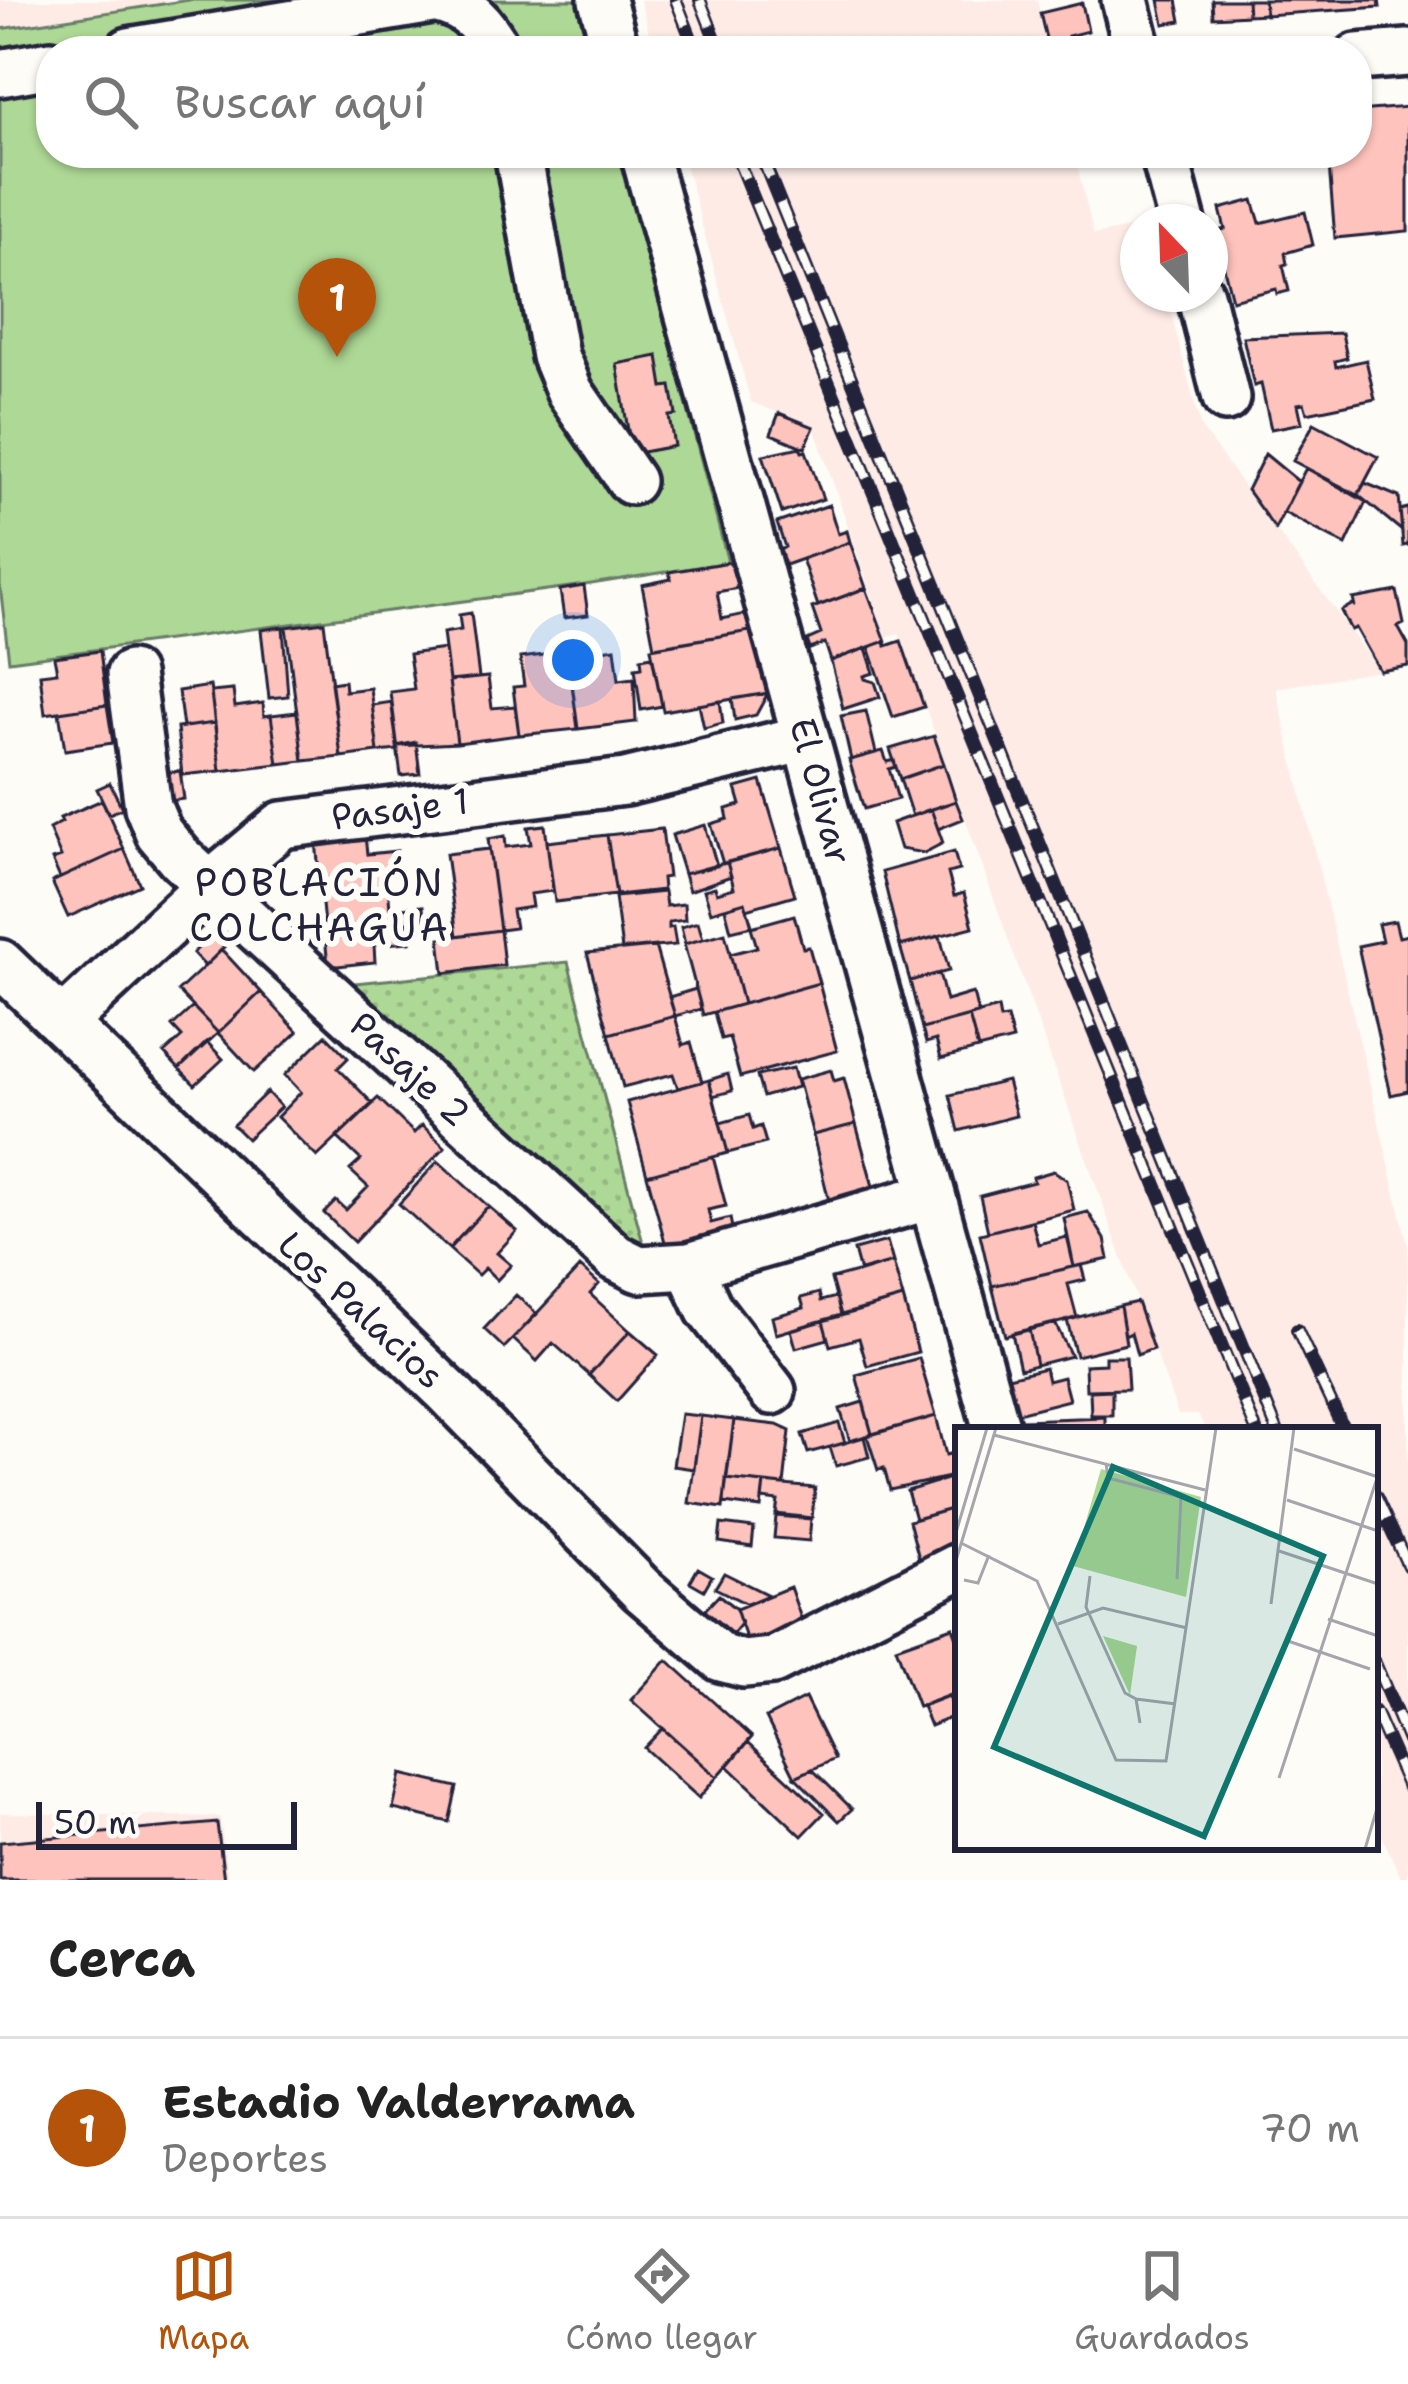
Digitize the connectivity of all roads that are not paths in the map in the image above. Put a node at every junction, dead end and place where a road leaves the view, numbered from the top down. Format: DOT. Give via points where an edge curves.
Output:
graph roads {
  1 [pos="435,0"];
  2 [pos="602,0"];
  3 [pos="1125,0"];
  4 [pos="219,36"];
  5 [pos="490,36"];
  6 [pos="612,36"];
  7 [pos="1134,36"];
  8 [pos="1408,53"];
  9 [pos="1372,56"];
  10 [pos="36,67"];
  11 [pos="0,73"];
  12 [pos="521,168"];
  13 [pos="648,168"];
  14 [pos="1168,168"];
  15 [pos="1177,204"];
  16 [pos="1204,312"];
  17 [pos="1226,398"];
  18 [pos="631,481"];
  19 [pos="130,674"];
  20 [pos="806,738"];
  21 [pos="210,885"];
  22 [pos="0,963"];
  23 [pos="63,1022"];
  24 [pos="931,1196"];
  25 [pos="689,1265"];
  26 [pos="772,1391"];
  27 [pos="996,1427"];
  28 [pos="955,1569"];
  1 -- 4 [label="street"];
  1 -- 5 [label="street" via="459,5"];
  2 -- 6 [label="street"];
  3 -- 7 [label="street"];
  8 -- 9 [label="street"];
  10 -- 11 [label="street"];
  12 -- 18 [label="street" via="555,356"];
  13 -- 20 [label="street, El Olivar"];
  14 -- 15 [label="street"];
  16 -- 17 [label="street"];
  19 -- 21 [label="street, Pasaje 2" via="148,807 159,833"];
  20 -- 21 [label="street, Pasaje 1" via="625,782 292,821"];
  20 -- 24 [label="street, El Olivar"];
  21 -- 23 [label="street, Pasaje 1"];
  21 -- 25 [label="street, Pasaje 2" via="615,1257 639,1270"];
  22 -- 23 [label="street, Los Palacios"];
  23 -- 28 [label="street, Los Palacios" via="642,1590 721,1658 773,1660"];
  24 -- 25 [label="street, Pasaje 2"];
  24 -- 27 [label="street, El Olivar"];
  25 -- 26 [label="street" via="717,1321"];
}
